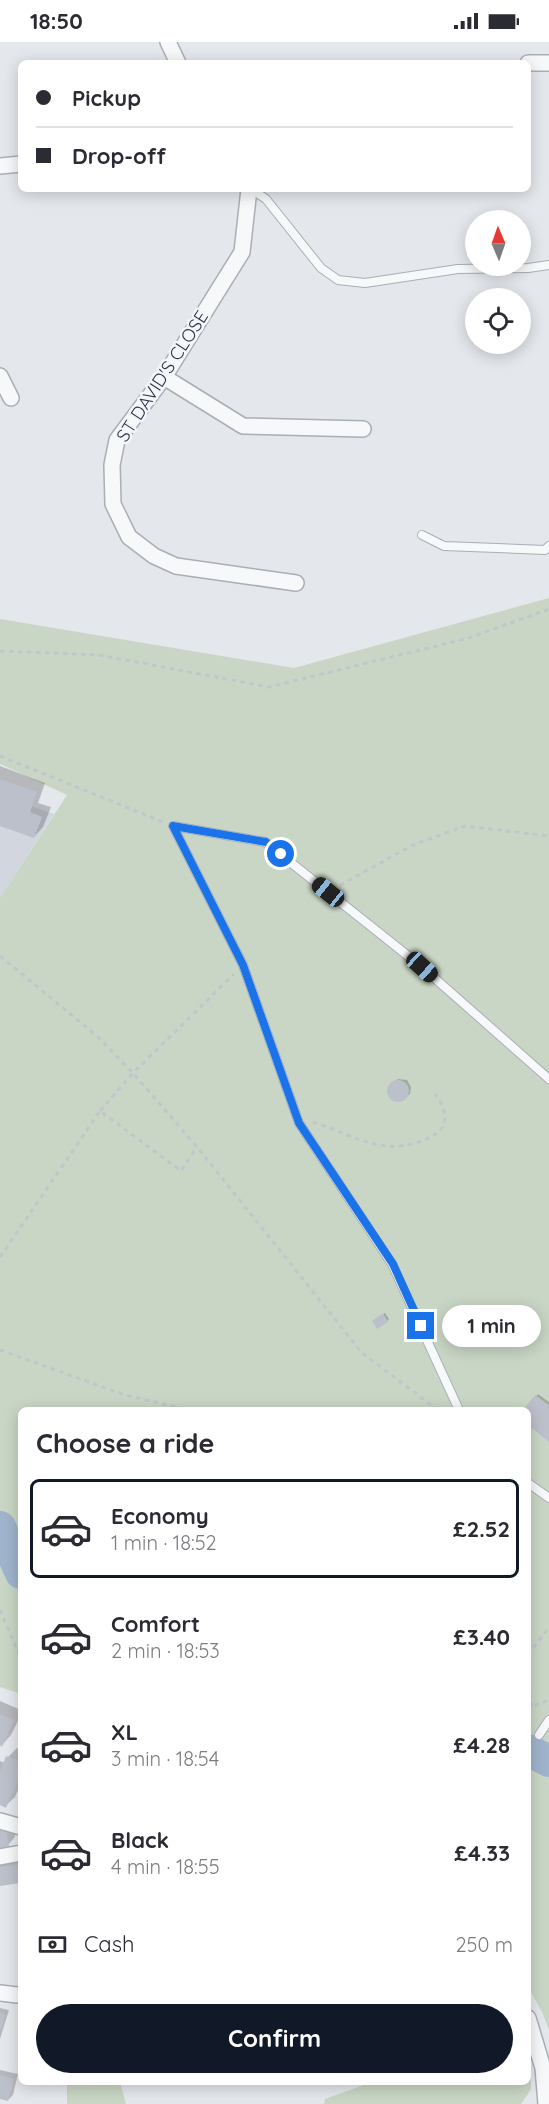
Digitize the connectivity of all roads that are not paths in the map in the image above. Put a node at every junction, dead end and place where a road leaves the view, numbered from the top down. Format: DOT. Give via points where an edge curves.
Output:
graph roads {
  1 [pos="168,42"];
  2 [pos="177,60"];
  3 [pos="531,63"];
  4 [pos="549,63"];
  5 [pos="18,164"];
  6 [pos="0,166"];
  7 [pos="250,192"];
  8 [pos="255,192"];
  9 [pos="549,265"];
  10 [pos="0,376"];
  11 [pos="164,377"];
  12 [pos="11,398"];
  13 [pos="363,429"];
  14 [pos="422,535"];
  15 [pos="549,546"];
  16 [pos="296,584"];
  17 [pos="549,1079"];
  18 [pos="458,1407"];
  19 [pos="531,1485"];
  20 [pos="549,1498"];
  21 [pos="549,1720"];
  22 [pos="539,1735"];
  23 [pos="0,1821"];
  24 [pos="18,1826"];
  25 [pos="18,1854"];
  26 [pos="0,1857"];
  27 [pos="0,1992"];
  28 [pos="17,1995"];
  29 [pos="531,2028"];
  30 [pos="546,2104"];
  1 -- 2 [label="street"];
  3 -- 4 [label="street"];
  5 -- 6 [label="street"];
  7 -- 11 [label="street, ST DAVID'S CLOSE" via="242,252"];
  8 -- 9 [label="lane" via="266,199 321,268 338,280 365,284 458,269"];
  10 -- 12 [label="street"];
  11 -- 13 [label="street" via="243,426"];
  11 -- 16 [label="street, ST DAVID'S CLOSE" via="117,440 112,465 113,504 129,537 154,556 176,566"];
  14 -- 15 [label="lane" via="444,546 545,550"];
  17 -- 18 [label="lane" via="422,967 266,842 173,826 243,965 297,1120 393,1264"];
  19 -- 20 [label="lane"];
  21 -- 22 [label="lane"];
  23 -- 24 [label="street"];
  25 -- 26 [label="street"];
  27 -- 28 [label="street"];
  29 -- 30 [label="street" via="543,2068"];
}
